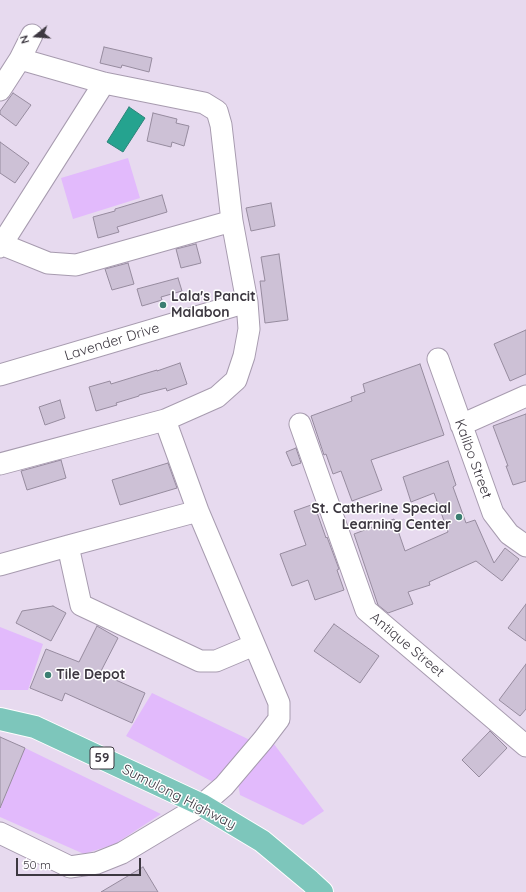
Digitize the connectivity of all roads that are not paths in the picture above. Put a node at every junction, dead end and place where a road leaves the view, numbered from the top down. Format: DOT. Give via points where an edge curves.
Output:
graph roads {
  1 [pos="32,35"];
  2 [pos="20,59"];
  3 [pos="104,82"];
  4 [pos="0,90"];
  5 [pos="232,221"];
  6 [pos="1,245"];
  7 [pos="247,302"];
  8 [pos="438,359"];
  9 [pos="0,376"];
  10 [pos="526,396"];
  11 [pos="165,420"];
  12 [pos="300,424"];
  13 [pos="461,425"];
  14 [pos="0,464"];
  15 [pos="198,511"];
  16 [pos="68,546"];
  17 [pos="526,546"];
  18 [pos="0,566"];
  19 [pos="254,645"];
  20 [pos="0,719"];
  21 [pos="526,746"];
  22 [pos="202,805"];
  23 [pos="0,833"];
  24 [pos="322,892"];
  1 -- 2 [label="street"];
  2 -- 3 [label="street"];
  2 -- 4 [label="street"];
  3 -- 5 [label="street" via="204,103 217,111 221,125"];
  3 -- 6 [label="street"];
  5 -- 6 [label="street" via="76,265 48,263"];
  5 -- 7 [label="street"];
  7 -- 9 [label="street, Lavender Drive"];
  7 -- 11 [label="street" via="249,329 236,380 217,397"];
  8 -- 13 [label="street, Kalibo Street"];
  10 -- 13 [label="street"];
  11 -- 14 [label="street"];
  11 -- 15 [label="street"];
  12 -- 21 [label="street, Antique Street" via="366,610"];
  13 -- 17 [label="street, Kalibo Street" via="493,513 509,534"];
  15 -- 16 [label="street"];
  15 -- 19 [label="street"];
  16 -- 18 [label="street"];
  16 -- 19 [label="street" via="81,605 200,662 216,661"];
  19 -- 22 [label="street" via="279,703 279,719 224,786"];
  20 -- 22 [label="main road, Sumulong Highway / 59" via="35,727"];
  22 -- 23 [label="street" via="122,853 98,863 70,867"];
  22 -- 24 [label="main road, Sumulong Highway / 59" via="262,841"];
}
